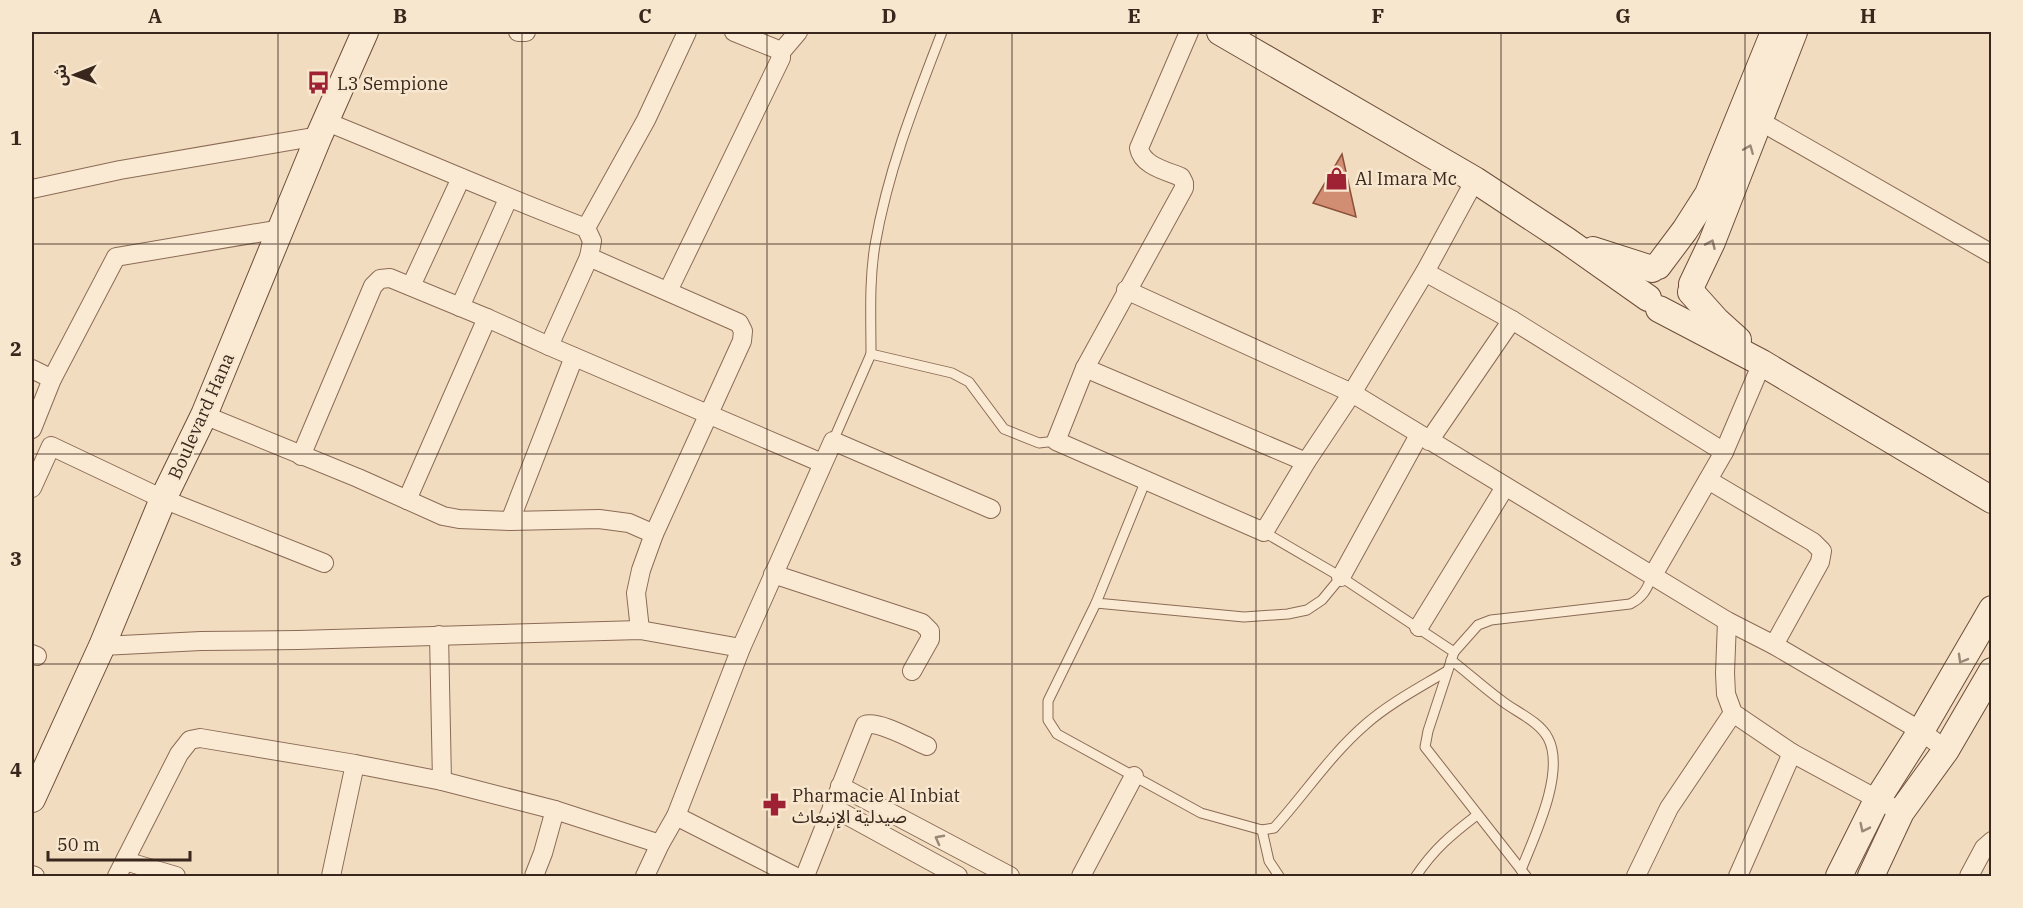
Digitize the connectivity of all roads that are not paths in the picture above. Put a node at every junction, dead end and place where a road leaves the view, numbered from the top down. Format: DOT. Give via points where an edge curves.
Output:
graph roads {
  1 [pos="365,32"];
  2 [pos="518,32"];
  3 [pos="526,32"];
  4 [pos="687,32"];
  5 [pos="734,32"];
  6 [pos="798,32"];
  7 [pos="942,32"];
  8 [pos="1189,32"];
  9 [pos="1220,32"];
  10 [pos="1774,32"];
  11 [pos="1794,32"];
  12 [pos="781,52"];
  13 [pos="1751,115"];
  14 [pos="323,129"];
  15 [pos="461,178"];
  16 [pos="1475,180"];
  17 [pos="32,189"];
  18 [pos="508,199"];
  19 [pos="281,228"];
  20 [pos="586,228"];
  21 [pos="1566,240"];
  22 [pos="1992,254"];
  23 [pos="589,257"];
  24 [pos="1655,268"];
  25 [pos="1425,272"];
  26 [pos="411,286"];
  27 [pos="1691,288"];
  28 [pos="1126,290"];
  29 [pos="668,291"];
  30 [pos="1653,304"];
  31 [pos="460,307"];
  32 [pos="487,318"];
  33 [pos="1512,320"];
  34 [pos="549,346"];
  35 [pos="872,354"];
  36 [pos="574,357"];
  37 [pos="1762,363"];
  38 [pos="1085,368"];
  39 [pos="32,369"];
  40 [pos="52,379"];
  41 [pos="1353,393"];
  42 [pos="204,415"];
  43 [pos="709,415"];
  44 [pos="32,429"];
  45 [pos="32,436"];
  46 [pos="1424,438"];
  47 [pos="833,441"];
  48 [pos="1056,441"];
  49 [pos="51,446"];
  50 [pos="1724,452"];
  51 [pos="301,456"];
  52 [pos="1306,462"];
  53 [pos="822,463"];
  54 [pos="1146,480"];
  55 [pos="1708,480"];
  56 [pos="1505,487"];
  57 [pos="32,488"];
  58 [pos="163,499"];
  59 [pos="407,500"];
  60 [pos="1992,500"];
  61 [pos="991,508"];
  62 [pos="510,521"];
  63 [pos="1264,532"];
  64 [pos="654,534"];
  65 [pos="324,563"];
  66 [pos="773,574"];
  67 [pos="1653,575"];
  68 [pos="1341,577"];
  69 [pos="1096,603"];
  70 [pos="1992,609"];
  71 [pos="1727,621"];
  72 [pos="1419,627"];
  73 [pos="640,630"];
  74 [pos="439,635"];
  75 [pos="1774,645"];
  76 [pos="102,646"];
  77 [pos="741,648"];
  78 [pos="1452,656"];
  79 [pos="912,671"];
  80 [pos="1447,671"];
  81 [pos="1992,671"];
  82 [pos="1733,713"];
  83 [pos="1921,731"];
  84 [pos="927,746"];
  85 [pos="1946,750"];
  86 [pos="1792,753"];
  87 [pos="355,764"];
  88 [pos="1134,776"];
  89 [pos="442,781"];
  90 [pos="840,786"];
  91 [pos="32,799"];
  92 [pos="1877,800"];
  93 [pos="832,807"];
  94 [pos="555,810"];
  95 [pos="1901,812"];
  96 [pos="1477,815"];
  97 [pos="676,816"];
  98 [pos="1262,830"];
  99 [pos="1992,841"];
  100 [pos="660,844"];
  101 [pos="972,856"];
  102 [pos="121,869"];
  103 [pos="1523,873"];
  104 [pos="176,876"];
  105 [pos="331,876"];
  106 [pos="534,876"];
  107 [pos="645,876"];
  108 [pos="794,876"];
  109 [pos="805,876"];
  110 [pos="959,876"];
  111 [pos="1010,876"];
  112 [pos="1081,876"];
  113 [pos="1278,876"];
  114 [pos="1416,876"];
  115 [pos="1636,876"];
  116 [pos="1738,876"];
  117 [pos="1839,876"];
  118 [pos="1871,876"];
  119 [pos="1969,876"];
  1 -- 14 [label="main road, Boulevard Hana"];
  2 -- 3 [label="street"];
  4 -- 20 [label="street" via="646,120"];
  5 -- 12 [label="street"];
  6 -- 12 [label="street"];
  7 -- 35 [label="lane" via="894,161 877,235 870,292"];
  8 -- 28 [label="street" via="1139,148 1146,161 1181,177 1184,188"];
  9 -- 16 [label="main road"];
  10 -- 13 [label="main road"];
  11 -- 13 [label="main road"];
  12 -- 29 [label="street"];
  13 -- 22 [label="street"];
  13 -- 24 [label="main road" via="1708,194"];
  27 -- 13 [label="main road, one-way" via="1712,242"];
  14 -- 15 [label="street"];
  14 -- 17 [label="street"];
  14 -- 19 [label="main road, Boulevard Hana"];
  15 -- 18 [label="street"];
  15 -- 26 [label="street"];
  16 -- 21 [label="main road"];
  16 -- 25 [label="street"];
  18 -- 20 [label="street"];
  18 -- 31 [label="street"];
  19 -- 40 [label="street" via="116,257"];
  19 -- 42 [label="main road, Boulevard Hana"];
  20 -- 23 [label="street" via="592,241"];
  21 -- 24 [label="main road"];
  21 -- 30 [label="main road"];
  23 -- 29 [label="street"];
  23 -- 34 [label="street"];
  24 -- 27 [label="main road" via="1665,264 1679,266 1686,271"];
  24 -- 30 [label="main road" via="1645,283"];
  25 -- 33 [label="street"];
  25 -- 41 [label="street"];
  26 -- 31 [label="street"];
  26 -- 51 [label="street" via="390,278 380,279 373,286"];
  27 -- 30 [label="main road" via="1688,300 1675,310"];
  27 -- 37 [label="main road" via="1717,321"];
  28 -- 38 [label="street"];
  28 -- 41 [label="street"];
  29 -- 43 [label="street" via="739,323 743,331"];
  30 -- 37 [label="main road"];
  31 -- 32 [label="street"];
  32 -- 34 [label="street"];
  32 -- 59 [label="street"];
  33 -- 46 [label="street"];
  33 -- 50 [label="street"];
  34 -- 36 [label="street"];
  35 -- 47 [label="lane"];
  35 -- 48 [label="lane" via="952,373 969,382 1004,429 1039,443"];
  36 -- 43 [label="street"];
  36 -- 62 [label="street"];
  37 -- 50 [label="street"];
  37 -- 60 [label="main road"];
  38 -- 48 [label="street"];
  38 -- 52 [label="street"];
  39 -- 40 [label="street"];
  40 -- 44 [label="street"];
  41 -- 46 [label="street"];
  41 -- 52 [label="street"];
  42 -- 51 [label="street"];
  42 -- 58 [label="main road, Boulevard Hana"];
  43 -- 53 [label="street"];
  43 -- 64 [label="street"];
  45 -- 49 [label="street"];
  46 -- 56 [label="street"];
  46 -- 68 [label="street"];
  47 -- 53 [label="street"];
  47 -- 61 [label="street"];
  48 -- 54 [label="street"];
  49 -- 57 [label="street"];
  49 -- 58 [label="street"];
  50 -- 55 [label="street"];
  51 -- 59 [label="street"];
  52 -- 63 [label="street"];
  53 -- 66 [label="street"];
  54 -- 63 [label="street"];
  54 -- 69 [label="lane"];
  55 -- 67 [label="street"];
  55 -- 75 [label="street" via="1822,551 1820,562"];
  56 -- 67 [label="street"];
  56 -- 72 [label="street"];
  58 -- 65 [label="street"];
  58 -- 76 [label="main road, Boulevard Hana"];
  59 -- 62 [label="street" via="443,516"];
  62 -- 64 [label="street" via="599,519 629,523"];
  63 -- 68 [label="lane"];
  64 -- 73 [label="street" via="636,593"];
  66 -- 77 [label="street"];
  66 -- 79 [label="street" via="921,623 930,631 930,639"];
  67 -- 71 [label="street"];
  67 -- 78 [label="lane" via="1646,592 1630,604 1491,620 1478,625"];
  68 -- 69 [label="lane" via="1322,600 1306,610 1288,614 1244,616"];
  68 -- 72 [label="lane"];
  69 -- 88 [label="lane" via="1048,701 1048,720 1057,734"];
  70 -- 83 [label="main road, one-way"];
  71 -- 75 [label="street"];
  71 -- 82 [label="street" via="1726,694"];
  72 -- 78 [label="lane"];
  73 -- 74 [label="street"];
  73 -- 77 [label="street"];
  74 -- 76 [label="street"];
  74 -- 89 [label="street"];
  75 -- 83 [label="street"];
  76 -- 91 [label="main road, Boulevard Hana"];
  77 -- 97 [label="street"];
  78 -- 80 [label="lane"];
  78 -- 103 [label="lane" via="1501,700 1540,727 1552,746 1551,780"];
  80 -- 96 [label="lane" via="1425,747"];
  80 -- 98 [label="lane" via="1367,723 1315,776 1274,828"];
  81 -- 85 [label="main road"];
  82 -- 86 [label="street"];
  82 -- 115 [label="street" via="1669,808"];
  83 -- 85 [label="street"];
  83 -- 92 [label="main road"];
  84 -- 90 [label="street" via="869,723 862,729"];
  85 -- 95 [label="main road"];
  86 -- 92 [label="street"];
  86 -- 116 [label="street"];
  87 -- 89 [label="street"];
  87 -- 102 [label="street" via="205,738 190,740 179,754"];
  87 -- 105 [label="street"];
  88 -- 98 [label="lane" via="1201,813"];
  88 -- 112 [label="street"];
  89 -- 94 [label="street"];
  90 -- 93 [label="street"];
  101 -- 90 [label="street, one-way"];
  92 -- 95 [label="street"];
  92 -- 117 [label="main road, one-way"];
  93 -- 109 [label="street"];
  93 -- 110 [label="street"];
  94 -- 100 [label="street"];
  94 -- 106 [label="street"];
  95 -- 118 [label="main road"];
  96 -- 103 [label="lane"];
  96 -- 114 [label="lane" via="1443,841"];
  97 -- 100 [label="street"];
  97 -- 108 [label="street"];
  98 -- 113 [label="lane" via="1269,861"];
  99 -- 119 [label="street"];
  100 -- 107 [label="street"];
  101 -- 110 [label="street"];
  101 -- 111 [label="street"];
  102 -- 104 [label="street"];
}
